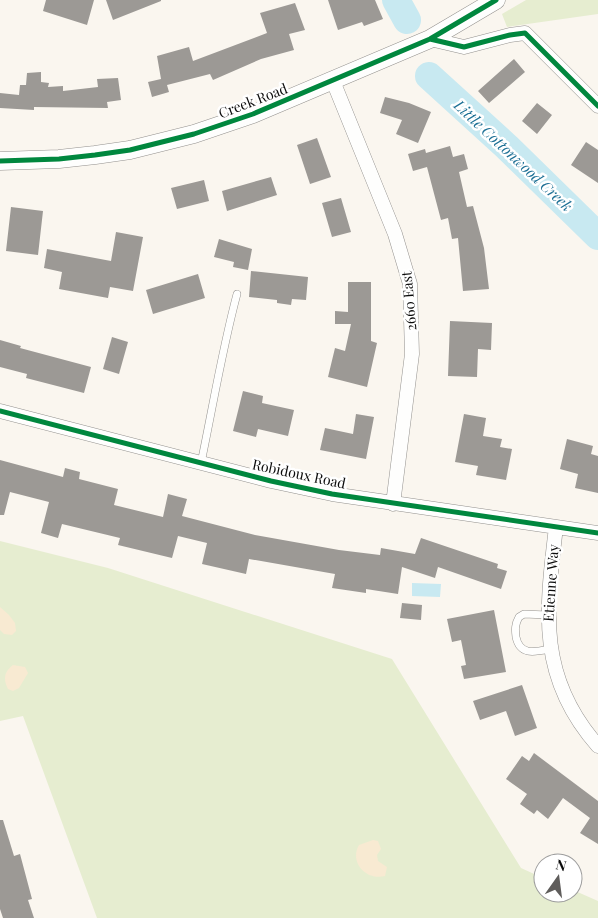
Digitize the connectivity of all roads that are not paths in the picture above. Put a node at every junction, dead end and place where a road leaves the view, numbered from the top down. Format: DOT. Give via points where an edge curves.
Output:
graph roads {
  1 [pos="496,0"];
  2 [pos="430,39"];
  3 [pos="333,81"];
  4 [pos="598,106"];
  5 [pos="0,161"];
  6 [pos="237,294"];
  7 [pos="0,411"];
  8 [pos="201,462"];
  9 [pos="393,504"];
  10 [pos="556,527"];
  11 [pos="598,533"];
  12 [pos="547,615"];
  13 [pos="550,649"];
  14 [pos="598,746"];
  1 -- 2 [label="street, Creek Road"];
  2 -- 3 [label="street, Creek Road"];
  2 -- 4 [label="street" via="464,47 525,33"];
  3 -- 5 [label="street, Creek Road" via="223,125 162,143 86,156"];
  3 -- 9 [label="street, 2660 East" via="395,234 410,284 412,354"];
  6 -- 8 [label="lane" via="223,346 220,376"];
  7 -- 8 [label="street, Robidoux Road"];
  8 -- 9 [label="street, Robidoux Road" via="271,481"];
  9 -- 10 [label="street, Robidoux Road"];
  10 -- 11 [label="street, Robidoux Road"];
  10 -- 12 [label="street, Etienne Way"];
  12 -- 13 [label="street, Etienne Way"];
  12 -- 13 [label="lane" via="524,614 519,617 515,630 521,649 534,652"];
  13 -- 14 [label="street, Etienne Way" via="562,690"];
}
